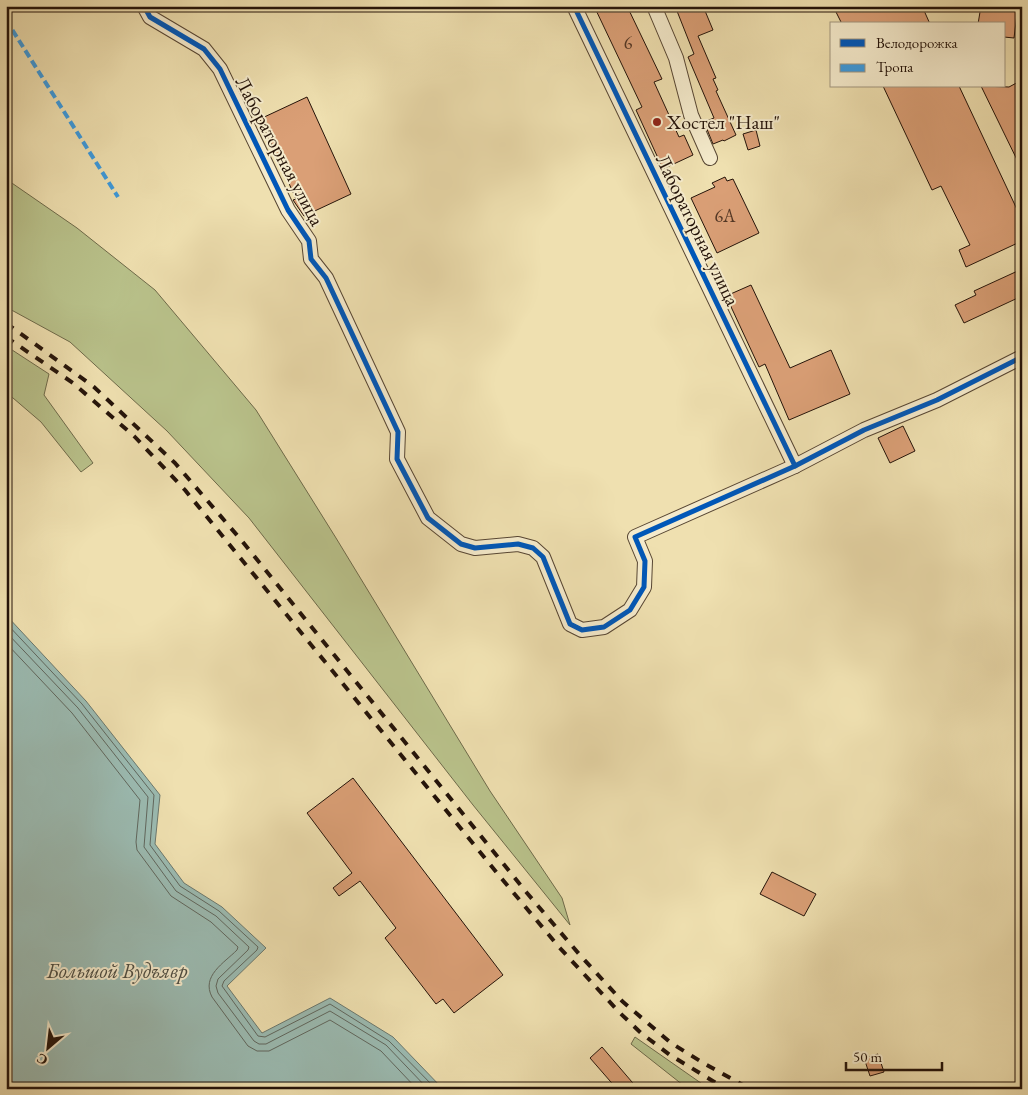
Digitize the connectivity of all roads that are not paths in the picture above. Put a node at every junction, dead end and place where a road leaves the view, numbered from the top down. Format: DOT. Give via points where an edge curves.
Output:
graph roads {
  1 [pos="144,6"];
  2 [pos="574,6"];
  3 [pos="654,6"];
  4 [pos="710,158"];
  5 [pos="1022,357"];
  6 [pos="795,466"];
  1 -- 6 [label="street, Лабораторная улица" via="150,17 204,49 220,69 288,210 309,241 311,259 326,278 398,432 397,459 428,518 461,544 475,548 518,544 533,548 543,557 570,624 582,630 604,627 630,610 644,587 645,561 634,537"];
  2 -- 6 [label="street, Лабораторная улица"];
  3 -- 4 [label="street" via="676,58 691,115"];
  5 -- 6 [label="street, Лабораторная улица" via="937,400 864,430"];
}
